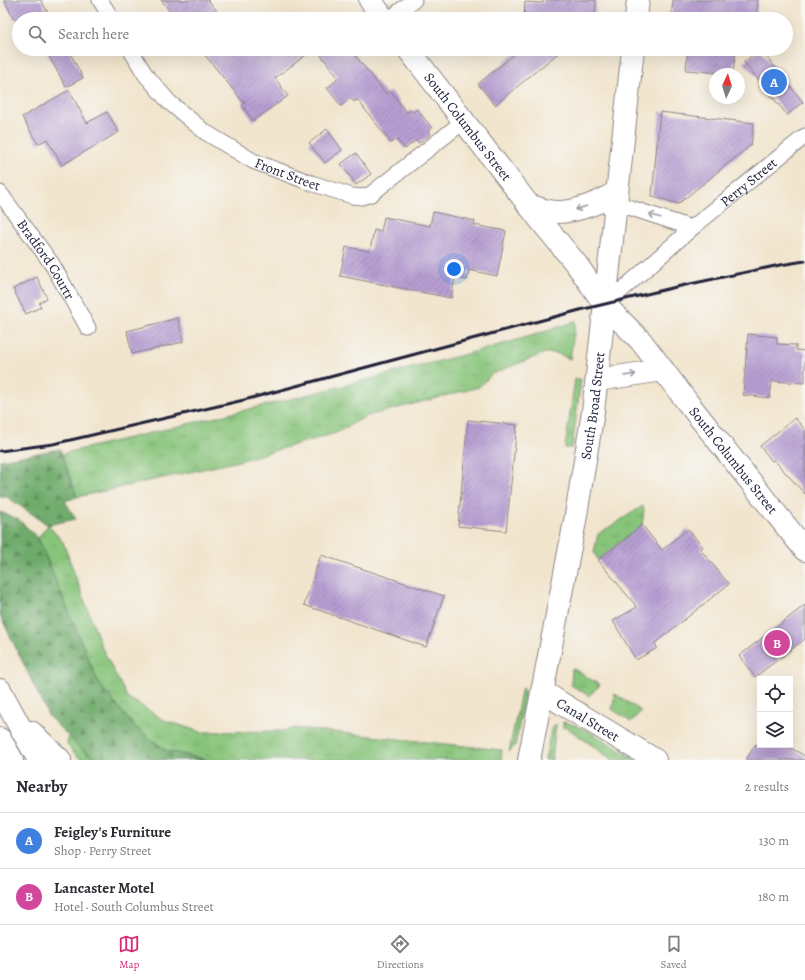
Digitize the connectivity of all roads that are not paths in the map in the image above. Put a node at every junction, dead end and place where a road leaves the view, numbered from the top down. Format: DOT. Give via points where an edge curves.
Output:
graph roads {
  1 [pos="100,0"];
  2 [pos="370,0"];
  3 [pos="414,0"];
  4 [pos="638,0"];
  5 [pos="108,12"];
  6 [pos="379,12"];
  7 [pos="399,12"];
  8 [pos="637,12"];
  9 [pos="134,56"];
  10 [pos="413,56"];
  11 [pos="631,56"];
  12 [pos="464,121"];
  13 [pos="805,136"];
  14 [pos="0,193"];
  15 [pos="616,198"];
  16 [pos="528,205"];
  17 [pos="692,228"];
  18 [pos="605,304"];
  19 [pos="88,328"];
  20 [pos="663,370"];
  21 [pos="597,380"];
  22 [pos="805,550"];
  23 [pos="0,690"];
  24 [pos="542,691"];
  25 [pos="13,715"];
  26 [pos="0,739"];
  27 [pos="12,760"];
  28 [pos="39,760"];
  29 [pos="60,760"];
  30 [pos="529,760"];
  31 [pos="655,760"];
  1 -- 5 [label="street"];
  2 -- 6 [label="main road"];
  3 -- 7 [label="street"];
  4 -- 8 [label="main road"];
  9 -- 12 [label="street, Front Street" via="169,102 205,132 253,161 311,184 352,196 362,197 371,194"];
  10 -- 12 [label="main road, South Columbus Street"];
  11 -- 15 [label="main road, South Broad Street"];
  12 -- 16 [label="main road, South Columbus Street"];
  13 -- 17 [label="street, Perry Street"];
  14 -- 19 [label="street, Bradford Courtr" via="52,264"];
  15 -- 16 [label="main road, one-way" via="602,200 575,210 558,212"];
  17 -- 15 [label="street, one-way"];
  15 -- 18 [label="main road, South Broad Street"];
  16 -- 18 [label="main road, South Columbus Street"];
  17 -- 18 [label="street, Perry Street"];
  18 -- 20 [label="main road, South Columbus Street" via="641,341"];
  18 -- 21 [label="main road, South Broad Street"];
  21 -- 20 [label="main road, one-way"];
  20 -- 22 [label="main road, South Columbus Street"];
  21 -- 24 [label="main road, South Broad Street" via="575,521"];
  23 -- 25 [label="main road"];
  24 -- 30 [label="main road, South Broad Street"];
  24 -- 31 [label="main road, Canal Street"];
  25 -- 28 [label="main road"];
  25 -- 29 [label="main road"];
  26 -- 27 [label="main road"];
}
